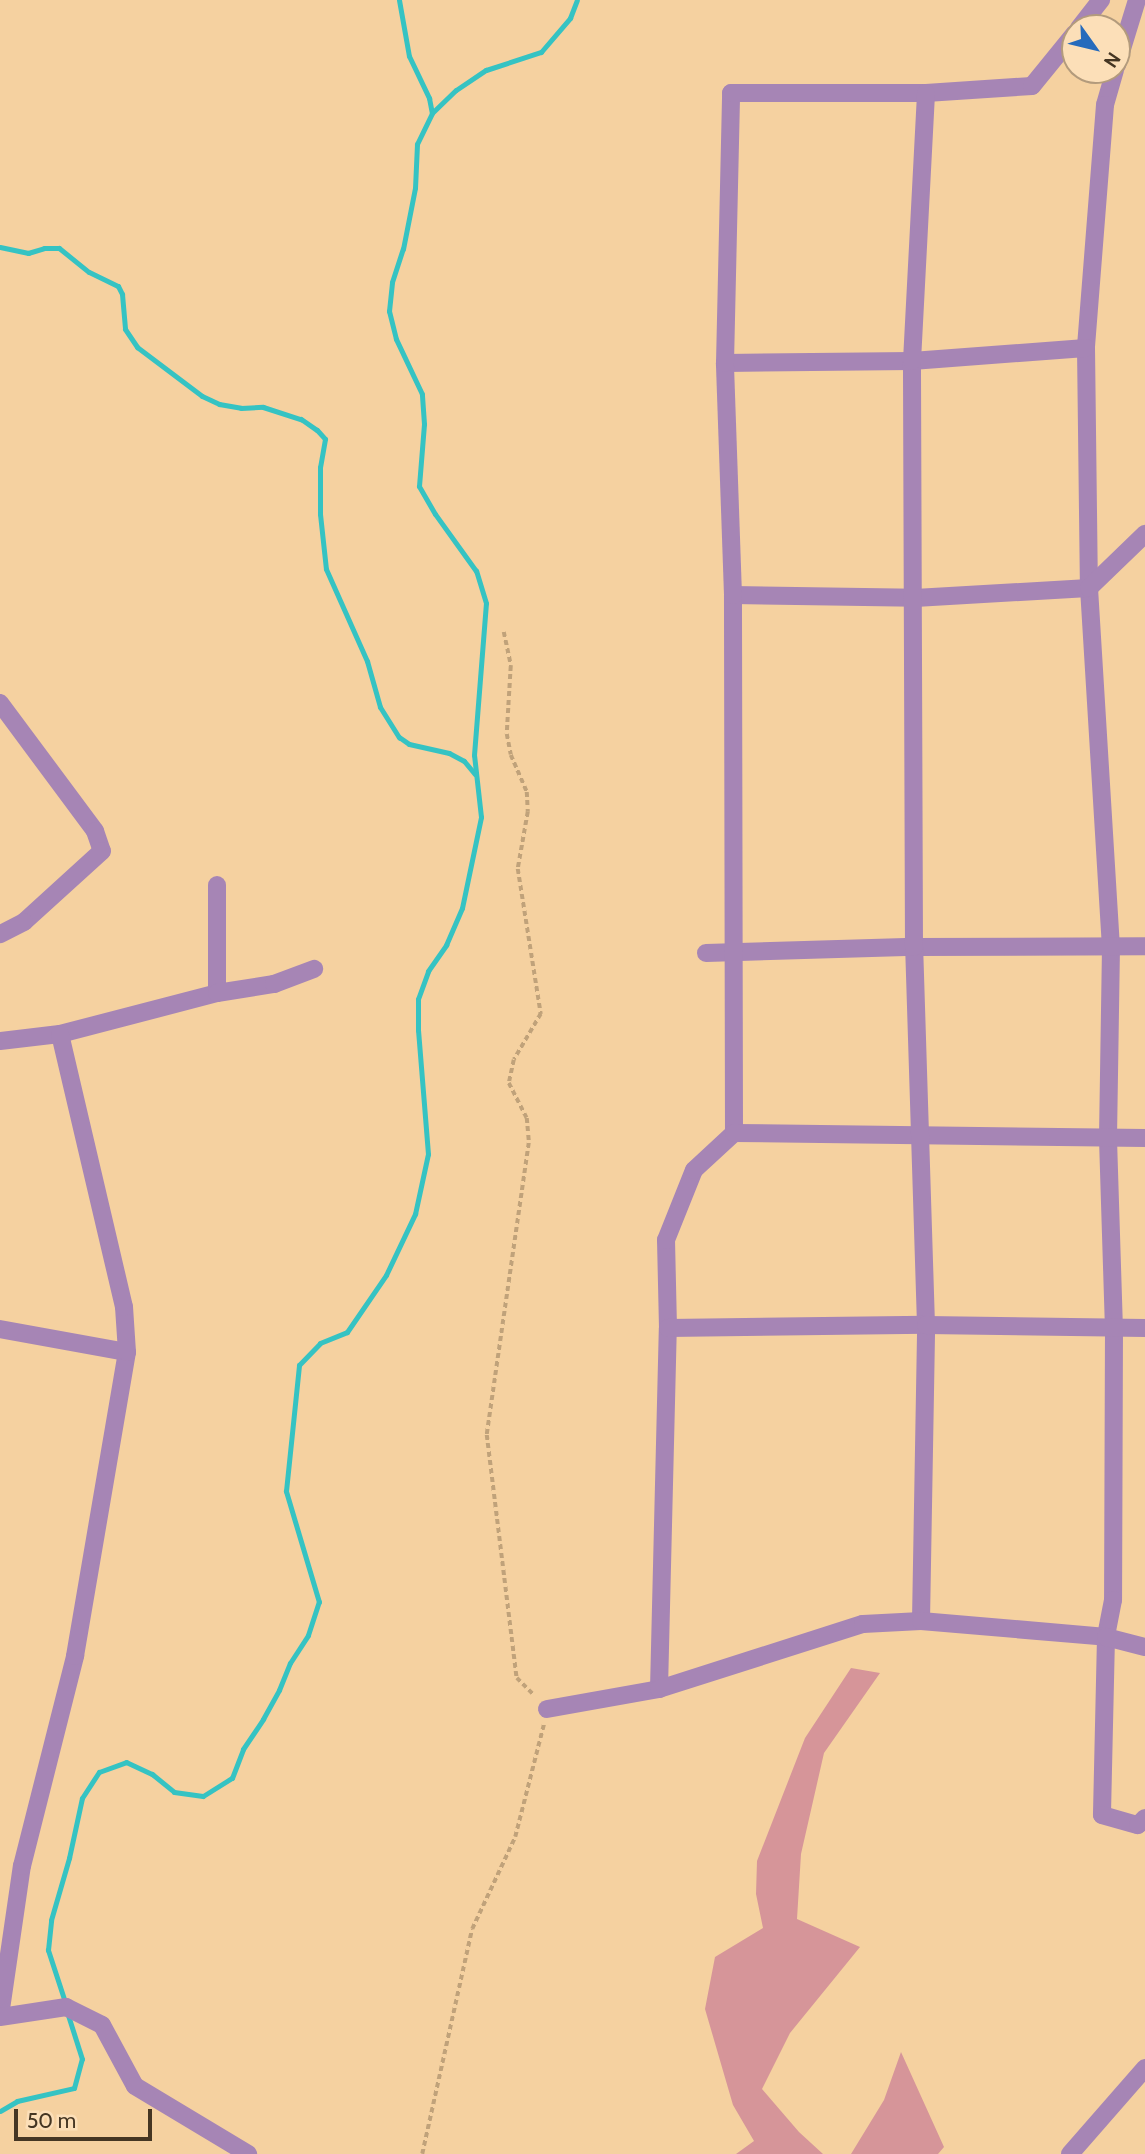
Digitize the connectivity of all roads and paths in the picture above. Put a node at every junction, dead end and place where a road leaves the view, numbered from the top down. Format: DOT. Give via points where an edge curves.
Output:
graph roads {
  1 [pos="1101,0"];
  2 [pos="1137,0"];
  3 [pos="1090,14"];
  4 [pos="1131,20"];
  5 [pos="1061,50"];
  6 [pos="1111,84"];
  7 [pos="926,93"];
  8 [pos="1086,348"];
  9 [pos="912,361"];
  10 [pos="724,363"];
  11 [pos="1145,534"];
  12 [pos="1089,589"];
  13 [pos="733,595"];
  14 [pos="915,598"];
  15 [pos="504,632"];
  16 [pos="0,703"];
  17 [pos="217,885"];
  18 [pos="0,934"];
  19 [pos="1145,946"];
  20 [pos="914,947"];
  21 [pos="1111,947"];
  22 [pos="735,952"];
  23 [pos="706,953"];
  24 [pos="314,969"];
  25 [pos="217,993"];
  26 [pos="60,1034"];
  27 [pos="0,1041"];
  28 [pos="734,1133"];
  29 [pos="921,1137"];
  30 [pos="1145,1138"];
  31 [pos="1108,1139"];
  32 [pos="926,1325"];
  33 [pos="668,1328"];
  34 [pos="1114,1328"];
  35 [pos="1145,1328"];
  36 [pos="0,1329"];
  37 [pos="127,1352"];
  38 [pos="921,1621"];
  39 [pos="1106,1637"];
  40 [pos="1145,1647"];
  41 [pos="659,1689"];
  42 [pos="547,1709"];
  43 [pos="1145,1818"];
  44 [pos="0,2017"];
  45 [pos="1145,2068"];
  46 [pos="248,2154"];
  47 [pos="422,2154"];
  48 [pos="1070,2154"];
  1 -- 3 [label="street"];
  2 -- 4 [label="street"];
  5 -- 7 [label="street" via="1032,86"];
  6 -- 8 [label="street" via="1105,105"];
  7 -- 9 [label="street"];
  7 -- 10 [label="street" via="731,93"];
  8 -- 9 [label="street"];
  8 -- 12 [label="street"];
  9 -- 10 [label="street"];
  9 -- 14 [label="street"];
  10 -- 13 [label="street"];
  11 -- 12 [label="street"];
  12 -- 14 [label="street"];
  12 -- 21 [label="street"];
  13 -- 14 [label="street"];
  13 -- 22 [label="street"];
  14 -- 20 [label="street"];
  15 -- 42 [label="path" via="511,666 507,734 527,792 518,869 541,1014 514,1060 509,1083 527,1118 529,1143 487,1434 517,1678"];
  16 -- 18 [label="street" via="95,831 102,851 24,922"];
  17 -- 25 [label="street"];
  19 -- 21 [label="street"];
  20 -- 21 [label="street"];
  20 -- 22 [label="street"];
  20 -- 29 [label="street"];
  21 -- 31 [label="street"];
  22 -- 23 [label="street"];
  22 -- 28 [label="street"];
  24 -- 25 [label="street" via="274,984"];
  25 -- 26 [label="street"];
  26 -- 27 [label="street"];
  26 -- 37 [label="street" via="124,1307"];
  28 -- 29 [label="street"];
  28 -- 33 [label="street" via="694,1170 666,1240"];
  29 -- 31 [label="street"];
  29 -- 32 [label="street"];
  30 -- 31 [label="street"];
  31 -- 34 [label="street"];
  32 -- 33 [label="street"];
  32 -- 34 [label="street"];
  32 -- 38 [label="street"];
  33 -- 41 [label="street"];
  34 -- 35 [label="street"];
  34 -- 39 [label="street" via="1113,1600"];
  36 -- 37 [label="street"];
  37 -- 44 [label="street" via="75,1656 22,1866"];
  38 -- 39 [label="street"];
  38 -- 41 [label="street" via="863,1624"];
  39 -- 40 [label="street"];
  39 -- 43 [label="street" via="1102,1815 1138,1825"];
  41 -- 42 [label="street"];
  42 -- 47 [label="path" via="515,1837 472,1929"];
  44 -- 46 [label="street" via="66,2007 102,2025 135,2086"];
  45 -- 48 [label="street"];
}
